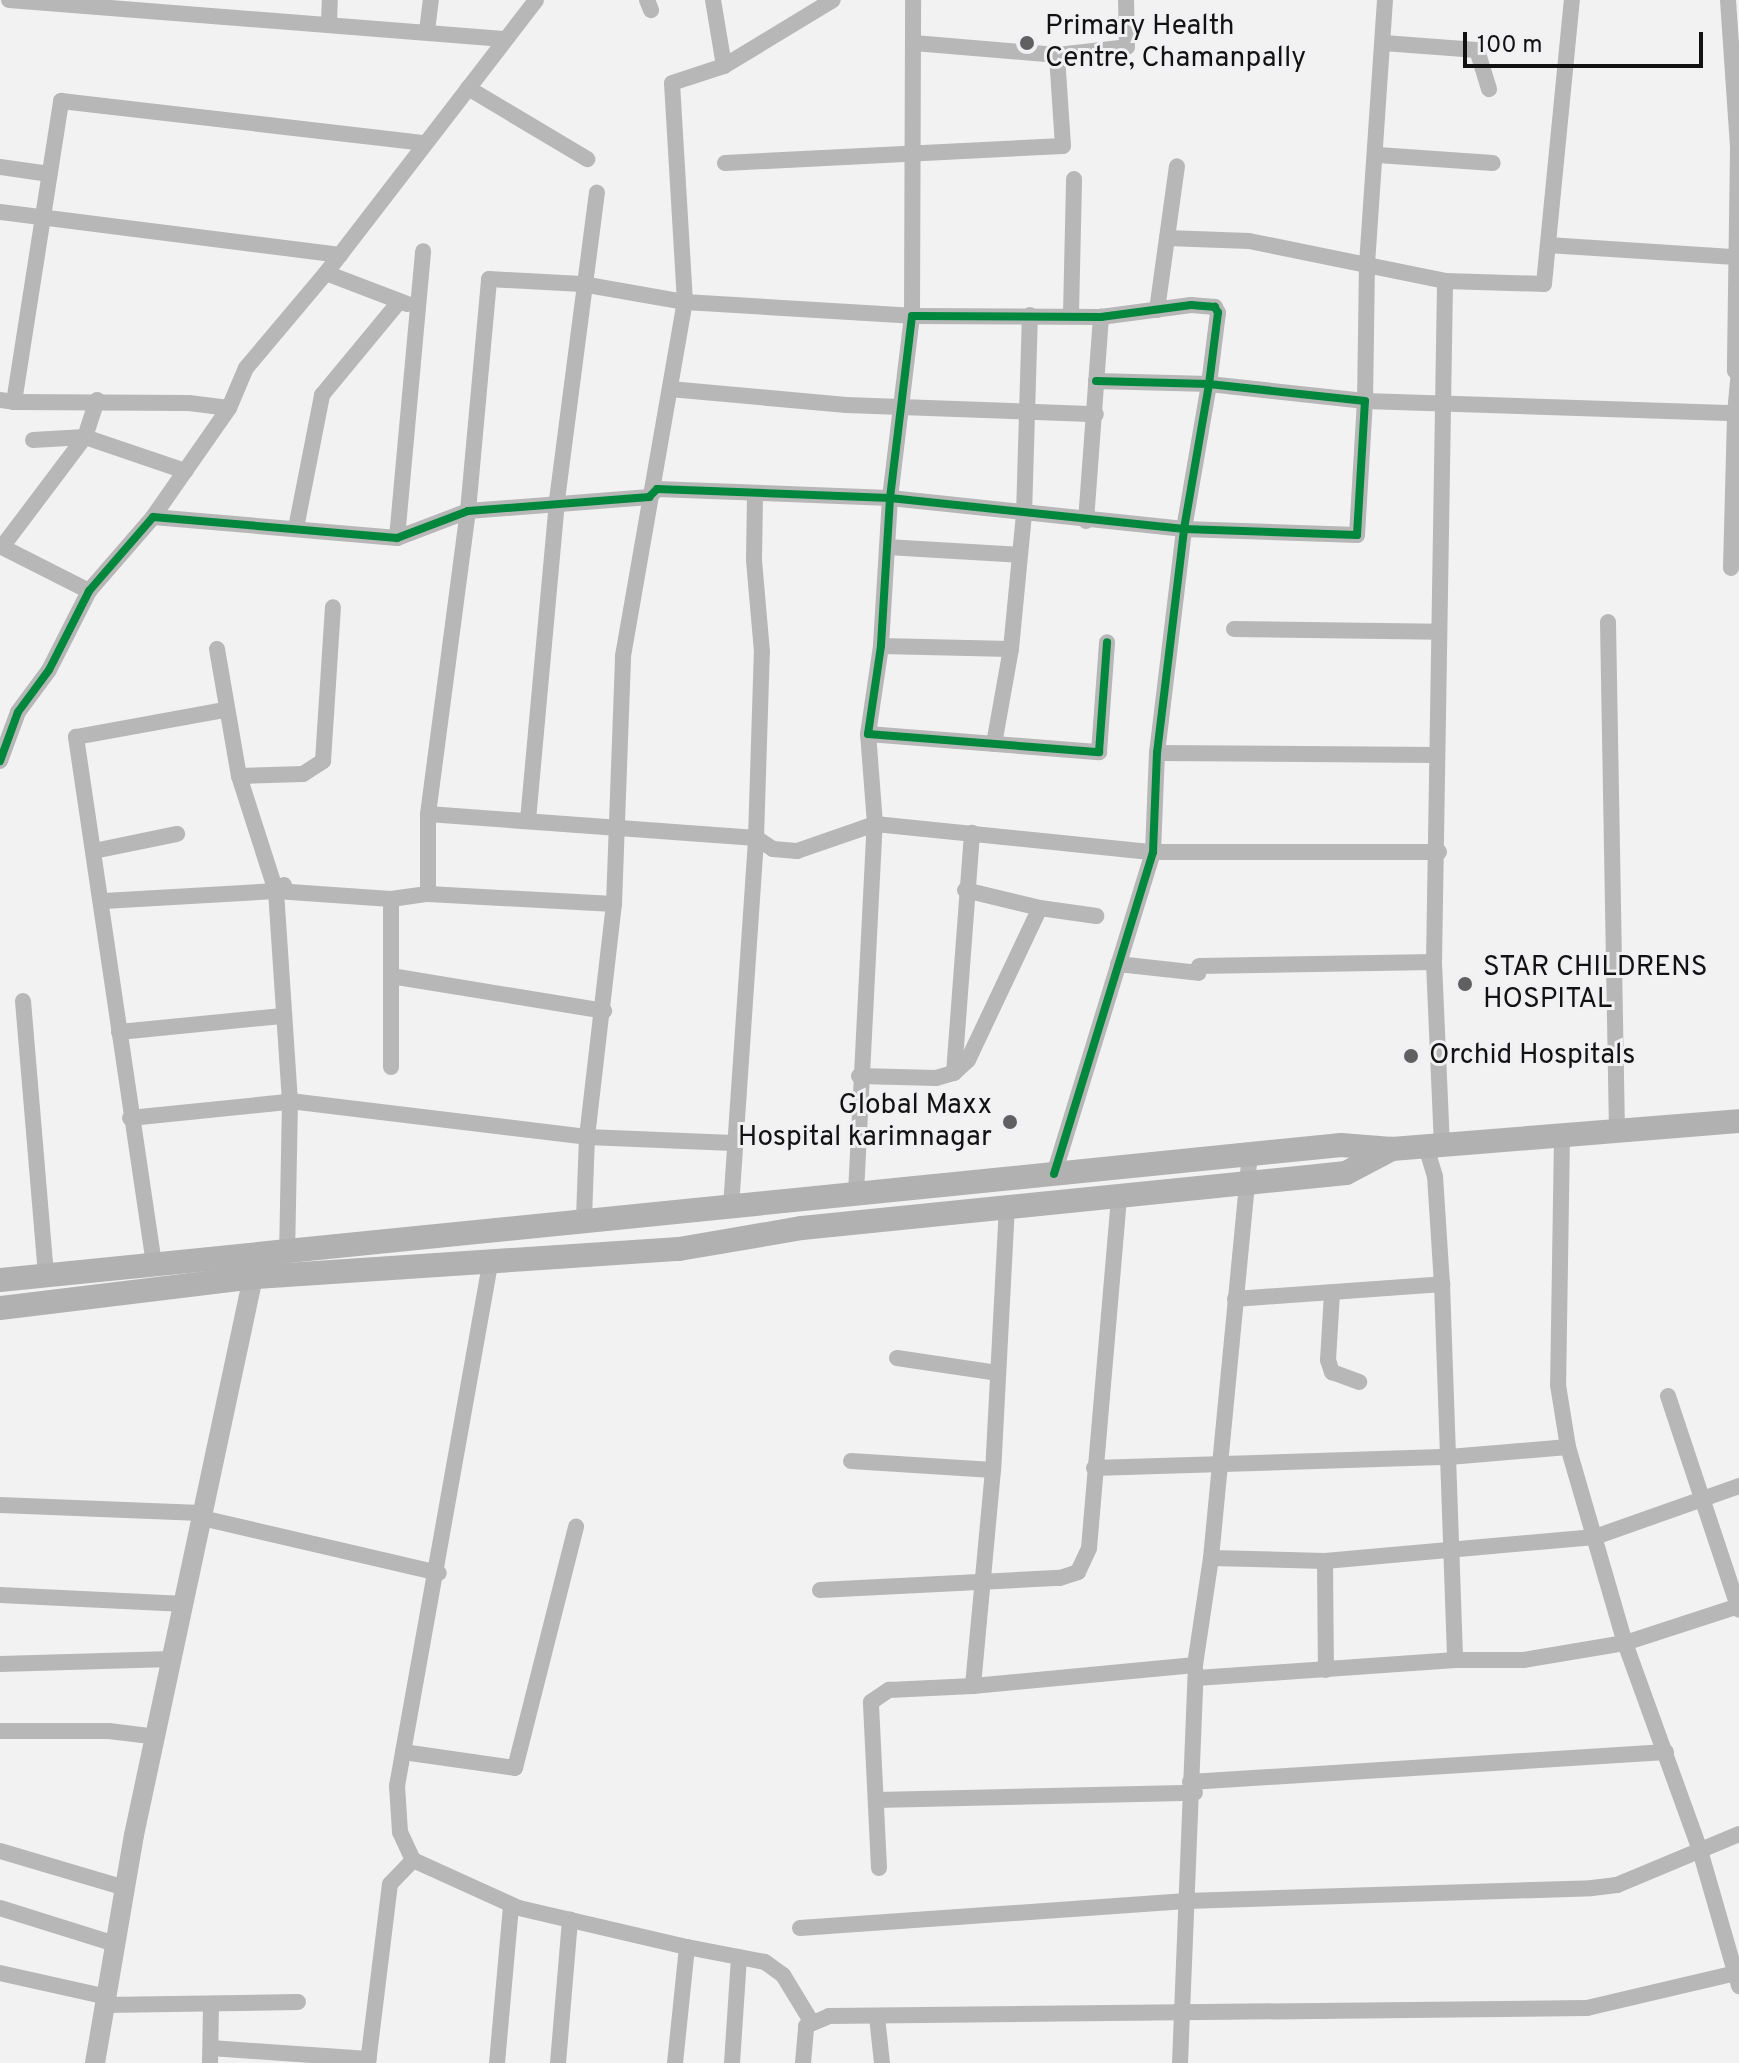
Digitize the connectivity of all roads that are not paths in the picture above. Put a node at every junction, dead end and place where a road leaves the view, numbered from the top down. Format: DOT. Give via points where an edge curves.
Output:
graph roads {
  1 [pos="330,0"];
  2 [pos="431,0"];
  3 [pos="536,0"];
  4 [pos="713,0"];
  5 [pos="833,0"];
  6 [pos="913,0"];
  7 [pos="1126,0"];
  8 [pos="1385,0"];
  9 [pos="1572,0"];
  10 [pos="1728,0"];
  11 [pos="17,1"];
  12 [pos="60,2"];
  13 [pos="136,5"];
  14 [pos="329,23"];
  15 [pos="427,31"];
  16 [pos="503,39"];
  17 [pos="914,43"];
  18 [pos="1384,43"];
  19 [pos="1057,55"];
  20 [pos="724,66"];
  21 [pos="468,88"];
  22 [pos="1489,89"];
  23 [pos="423,143"];
  24 [pos="1738,148"];
  25 [pos="910,155"];
  26 [pos="1378,155"];
  27 [pos="587,159"];
  28 [pos="725,163"];
  29 [pos="1493,163"];
  30 [pos="1177,166"];
  31 [pos="0,167"];
  32 [pos="50,174"];
  33 [pos="1074,179"];
  34 [pos="597,193"];
  35 [pos="0,212"];
  36 [pos="43,218"];
  37 [pos="1167,238"];
  38 [pos="1548,245"];
  39 [pos="423,251"];
  40 [pos="340,255"];
  41 [pos="1736,257"];
  42 [pos="1367,262"];
  43 [pos="326,273"];
  44 [pos="1445,281"];
  45 [pos="582,284"];
  46 [pos="399,302"];
  47 [pos="685,302"];
  48 [pos="418,307"];
  49 [pos="1157,310"];
  50 [pos="1071,314"];
  51 [pos="1030,315"];
  52 [pos="912,316"];
  53 [pos="1101,317"];
  54 [pos="1737,371"];
  55 [pos="1096,381"];
  56 [pos="1209,384"];
  57 [pos="670,389"];
  58 [pos="97,400"];
  59 [pos="7,401"];
  60 [pos="1365,401"];
  61 [pos="1444,406"];
  62 [pos="903,407"];
  63 [pos="229,408"];
  64 [pos="1026,410"];
  65 [pos="1735,413"];
  66 [pos="1096,414"];
  67 [pos="85,437"];
  68 [pos="33,440"];
  69 [pos="185,471"];
  70 [pos="1736,472"];
  71 [pos="755,494"];
  72 [pos="649,497"];
  73 [pos="890,498"];
  74 [pos="557,500"];
  75 [pos="468,511"];
  76 [pos="1024,515"];
  77 [pos="153,517"];
  78 [pos="1086,521"];
  79 [pos="1736,524"];
  80 [pos="296,528"];
  81 [pos="1184,529"];
  82 [pos="397,538"];
  83 [pos="1,546"];
  84 [pos="887,547"];
  85 [pos="1020,555"];
  86 [pos="1731,568"];
  87 [pos="89,591"];
  88 [pos="333,607"];
  89 [pos="1608,622"];
  90 [pos="1234,629"];
  91 [pos="1439,632"];
  92 [pos="1107,642"];
  93 [pos="881,646"];
  94 [pos="217,649"];
  95 [pos="1011,649"];
  96 [pos="224,710"];
  97 [pos="6,726"];
  98 [pos="868,734"];
  99 [pos="994,744"];
  100 [pos="1157,753"];
  101 [pos="1437,755"];
  102 [pos="0,761"];
  103 [pos="239,776"];
  104 [pos="428,814"];
  105 [pos="528,820"];
  106 [pos="875,824"];
  107 [pos="617,827"];
  108 [pos="972,833"];
  109 [pos="177,834"];
  110 [pos="756,838"];
  111 [pos="94,851"];
  112 [pos="1153,852"];
  113 [pos="1439,852"];
  114 [pos="282,886"];
  115 [pos="965,890"];
  116 [pos="428,894"];
  117 [pos="391,899"];
  118 [pos="104,901"];
  119 [pos="614,904"];
  120 [pos="1040,908"];
  121 [pos="1096,916"];
  122 [pos="1434,962"];
  123 [pos="1118,964"];
  124 [pos="391,976"];
  125 [pos="23,1001"];
  126 [pos="604,1011"];
  127 [pos="282,1016"];
  128 [pos="119,1032"];
  129 [pos="391,1067"];
  130 [pos="954,1073"];
  131 [pos="859,1076"];
  132 [pos="289,1102"];
  133 [pos="130,1118"];
  134 [pos="1739,1121"];
  135 [pos="1617,1132"];
  136 [pos="1562,1136"];
  137 [pos="587,1137"];
  138 [pos="733,1143"];
  139 [pos="1434,1146"];
  140 [pos="1392,1149"];
  141 [pos="1250,1155"];
  142 [pos="1054,1174"];
  143 [pos="1249,1182"];
  144 [pos="856,1193"];
  145 [pos="1119,1198"];
  146 [pos="1007,1206"];
  147 [pos="731,1207"];
  148 [pos="584,1218"];
  149 [pos="256,1251"];
  150 [pos="287,1251"];
  151 [pos="491,1259"];
  152 [pos="154,1264"];
  153 [pos="46,1274"];
  154 [pos="256,1277"];
  155 [pos="0,1280"];
  156 [pos="1442,1284"];
  157 [pos="1332,1293"];
  158 [pos="1235,1299"];
  159 [pos="0,1308"];
  160 [pos="897,1358"];
  161 [pos="997,1373"];
  162 [pos="1359,1382"];
  163 [pos="1668,1396"];
  164 [pos="1568,1447"];
  165 [pos="1449,1457"];
  166 [pos="851,1461"];
  167 [pos="1220,1466"];
  168 [pos="1094,1468"];
  169 [pos="993,1470"];
  170 [pos="1739,1486"];
  171 [pos="1704,1496"];
  172 [pos="0,1505"];
  173 [pos="202,1516"];
  174 [pos="576,1527"];
  175 [pos="1595,1537"];
  176 [pos="1448,1552"];
  177 [pos="1211,1558"];
  178 [pos="1325,1561"];
  179 [pos="439,1573"];
  180 [pos="983,1578"];
  181 [pos="820,1590"];
  182 [pos="0,1595"];
  183 [pos="185,1604"];
  184 [pos="1739,1607"];
  185 [pos="1625,1643"];
  186 [pos="172,1659"];
  187 [pos="1455,1660"];
  188 [pos="0,1664"];
  189 [pos="1326,1670"];
  190 [pos="1196,1672"];
  191 [pos="973,1686"];
  192 [pos="0,1731"];
  193 [pos="157,1737"];
  194 [pos="403,1752"];
  195 [pos="1666,1752"];
  196 [pos="1193,1787"];
  197 [pos="877,1800"];
  198 [pos="1739,1834"];
  199 [pos="1699,1847"];
  200 [pos="0,1851"];
  201 [pos="413,1860"];
  202 [pos="879,1868"];
  203 [pos="125,1888"];
  204 [pos="1186,1901"];
  205 [pos="511,1906"];
  206 [pos="0,1908"];
  207 [pos="570,1919"];
  208 [pos="800,1928"];
  209 [pos="115,1944"];
  210 [pos="687,1947"];
  211 [pos="739,1957"];
  212 [pos="0,1973"];
  213 [pos="1737,1979"];
  214 [pos="106,2001"];
  215 [pos="298,2002"];
  216 [pos="211,2005"];
  217 [pos="1181,2009"];
  218 [pos="877,2017"];
  219 [pos="811,2021"];
  220 [pos="211,2056"];
  221 [pos="369,2061"];
  222 [pos="95,2063"];
  223 [pos="497,2063"];
  224 [pos="558,2063"];
  225 [pos="675,2063"];
  226 [pos="732,2063"];
  227 [pos="803,2063"];
  228 [pos="882,2063"];
  229 [pos="1180,2063"];
  1 -- 14 [label="street"];
  2 -- 15 [label="street"];
  3 -- 16 [label="street"];
  4 -- 20 [label="street"];
  5 -- 20 [label="street"];
  6 -- 17 [label="street"];
  7 -- 19 [label="street" via="1127,47"];
  8 -- 18 [label="street"];
  9 -- 38 [label="street"];
  10 -- 24 [label="street"];
  11 -- 12 [label="street"];
  12 -- 13 [label="street"];
  13 -- 14 [label="street"];
  14 -- 15 [label="street"];
  15 -- 16 [label="street"];
  16 -- 21 [label="street"];
  17 -- 19 [label="street"];
  17 -- 25 [label="street"];
  18 -- 22 [label="street" via="1477,50"];
  18 -- 26 [label="street"];
  19 -- 25 [label="street" via="1063,146"];
  20 -- 47 [label="street" via="672,83"];
  21 -- 23 [label="street"];
  21 -- 27 [label="street"];
  23 -- 32 [label="street" via="61,101"];
  23 -- 40 [label="street"];
  24 -- 41 [label="street"];
  25 -- 28 [label="street"];
  25 -- 52 [label="street"];
  26 -- 29 [label="street"];
  26 -- 42 [label="street"];
  30 -- 37 [label="street"];
  31 -- 32 [label="street"];
  32 -- 36 [label="street"];
  33 -- 50 [label="street"];
  34 -- 45 [label="street"];
  35 -- 36 [label="street"];
  36 -- 40 [label="street"];
  36 -- 59 [label="street"];
  37 -- 42 [label="street" via="1249,241"];
  37 -- 49 [label="street"];
  38 -- 41 [label="street"];
  38 -- 44 [label="street" via="1544,284"];
  39 -- 48 [label="street"];
  40 -- 43 [label="street"];
  41 -- 54 [label="street"];
  42 -- 44 [label="street"];
  42 -- 60 [label="street"];
  43 -- 46 [label="street"];
  43 -- 63 [label="street" via="246,368"];
  44 -- 61 [label="street"];
  45 -- 47 [label="street"];
  45 -- 74 [label="street"];
  45 -- 75 [label="street" via="489,279"];
  46 -- 48 [label="street"];
  46 -- 80 [label="street" via="322,395"];
  47 -- 52 [label="street"];
  47 -- 57 [label="street"];
  48 -- 82 [label="street"];
  49 -- 53 [label="street"];
  49 -- 56 [label="street" via="1215,307"];
  50 -- 51 [label="street"];
  50 -- 53 [label="street"];
  51 -- 52 [label="street"];
  51 -- 64 [label="street"];
  52 -- 62 [label="street"];
  53 -- 55 [label="street"];
  54 -- 65 [label="street"];
  55 -- 56 [label="street"];
  55 -- 66 [label="street"];
  56 -- 60 [label="street"];
  56 -- 81 [label="street"];
  57 -- 62 [label="street"];
  57 -- 72 [label="street"];
  58 -- 59 [label="street"];
  58 -- 63 [label="street"];
  58 -- 67 [label="street"];
  60 -- 61 [label="street"];
  60 -- 81 [label="street" via="1357,535"];
  61 -- 65 [label="street"];
  61 -- 91 [label="street"];
  62 -- 64 [label="street"];
  62 -- 73 [label="street"];
  63 -- 69 [label="street"];
  64 -- 66 [label="street"];
  64 -- 76 [label="street"];
  65 -- 70 [label="street"];
  66 -- 78 [label="street"];
  67 -- 68 [label="street"];
  67 -- 69 [label="street"];
  67 -- 83 [label="street"];
  69 -- 77 [label="street"];
  70 -- 79 [label="street"];
  71 -- 72 [label="street" via="657,489"];
  71 -- 73 [label="street"];
  71 -- 110 [label="street" via="762,652"];
  72 -- 74 [label="street"];
  72 -- 107 [label="street" via="623,656"];
  73 -- 76 [label="street"];
  73 -- 84 [label="street"];
  74 -- 75 [label="street"];
  74 -- 105 [label="street"];
  75 -- 82 [label="street"];
  75 -- 104 [label="street"];
  76 -- 78 [label="street"];
  76 -- 85 [label="street"];
  77 -- 80 [label="street"];
  77 -- 87 [label="street"];
  78 -- 81 [label="street"];
  79 -- 86 [label="street"];
  80 -- 82 [label="street"];
  81 -- 100 [label="street"];
  83 -- 87 [label="street"];
  84 -- 85 [label="street"];
  84 -- 93 [label="street"];
  85 -- 95 [label="street"];
  87 -- 97 [label="street"];
  88 -- 103 [label="street" via="323,761 303,774"];
  89 -- 135 [label="street"];
  90 -- 91 [label="street"];
  91 -- 101 [label="street"];
  92 -- 99 [label="street" via="1099,752"];
  93 -- 95 [label="street"];
  93 -- 98 [label="street"];
  94 -- 96 [label="street"];
  95 -- 99 [label="street"];
  96 -- 103 [label="street"];
  96 -- 111 [label="street" via="76,737"];
  97 -- 102 [label="street"];
  98 -- 99 [label="street"];
  98 -- 106 [label="street"];
  100 -- 101 [label="street"];
  100 -- 112 [label="street"];
  101 -- 113 [label="street"];
  103 -- 114 [label="street"];
  104 -- 105 [label="street"];
  104 -- 116 [label="street"];
  105 -- 107 [label="street"];
  106 -- 108 [label="street"];
  106 -- 110 [label="street" via="797,851 773,849"];
  106 -- 131 [label="street"];
  107 -- 110 [label="street"];
  107 -- 119 [label="street"];
  108 -- 112 [label="street"];
  108 -- 115 [label="street"];
  109 -- 111 [label="street"];
  110 -- 138 [label="street"];
  111 -- 118 [label="street"];
  112 -- 113 [label="street"];
  112 -- 123 [label="street"];
  113 -- 122 [label="street"];
  114 -- 117 [label="street"];
  114 -- 118 [label="street"];
  114 -- 127 [label="street"];
  115 -- 120 [label="street"];
  115 -- 130 [label="street"];
  116 -- 117 [label="street"];
  116 -- 119 [label="street"];
  117 -- 124 [label="street"];
  118 -- 128 [label="street"];
  119 -- 126 [label="street"];
  120 -- 121 [label="street"];
  120 -- 130 [label="street" via="968,1060"];
  122 -- 123 [label="street" via="1199,969"];
  122 -- 139 [label="street"];
  123 -- 142 [label="street"];
  124 -- 126 [label="street"];
  124 -- 129 [label="street"];
  125 -- 153 [label="street"];
  126 -- 137 [label="street"];
  127 -- 128 [label="street"];
  127 -- 132 [label="street"];
  128 -- 133 [label="street"];
  130 -- 131 [label="street" via="936,1078"];
  131 -- 144 [label="street"];
  132 -- 133 [label="street"];
  132 -- 137 [label="street"];
  132 -- 150 [label="street"];
  133 -- 152 [label="street"];
  134 -- 135 [label="main road"];
  135 -- 136 [label="main road"];
  136 -- 139 [label="main road"];
  136 -- 164 [label="street" via="1558,1385"];
  137 -- 138 [label="street"];
  137 -- 148 [label="street"];
  138 -- 147 [label="street"];
  139 -- 140 [label="main road"];
  139 -- 156 [label="street"];
  140 -- 141 [label="main road" via="1341,1145"];
  140 -- 143 [label="main road" via="1346,1173"];
  141 -- 142 [label="main road"];
  141 -- 143 [label="street"];
  142 -- 144 [label="main road"];
  143 -- 145 [label="main road"];
  143 -- 158 [label="street"];
  144 -- 147 [label="main road"];
  145 -- 146 [label="main road"];
  145 -- 168 [label="street"];
  146 -- 151 [label="main road" via="802,1228 679,1249"];
  146 -- 161 [label="street"];
  147 -- 148 [label="main road"];
  148 -- 150 [label="main road"];
  149 -- 150 [label="main road"];
  149 -- 152 [label="main road"];
  149 -- 154 [label="street"];
  151 -- 154 [label="main road"];
  151 -- 179 [label="street"];
  152 -- 153 [label="main road"];
  153 -- 155 [label="main road"];
  154 -- 159 [label="main road"];
  154 -- 173 [label="street"];
  156 -- 157 [label="street"];
  156 -- 165 [label="street"];
  157 -- 158 [label="street"];
  157 -- 162 [label="street" via="1328,1360 1332,1372"];
  158 -- 167 [label="street"];
  160 -- 161 [label="street"];
  161 -- 169 [label="street"];
  163 -- 171 [label="street"];
  164 -- 165 [label="street"];
  164 -- 175 [label="street"];
  165 -- 167 [label="street"];
  165 -- 176 [label="street"];
  166 -- 169 [label="street"];
  167 -- 168 [label="street"];
  167 -- 177 [label="street"];
  168 -- 180 [label="street" via="1088,1558 1078,1572 1060,1578"];
  169 -- 180 [label="street"];
  170 -- 171 [label="street"];
  171 -- 175 [label="street"];
  171 -- 184 [label="street"];
  172 -- 173 [label="street"];
  173 -- 179 [label="street"];
  173 -- 183 [label="street"];
  174 -- 194 [label="street" via="515,1768"];
  175 -- 176 [label="street"];
  175 -- 185 [label="street"];
  176 -- 178 [label="street"];
  176 -- 187 [label="street"];
  177 -- 178 [label="street"];
  177 -- 190 [label="street"];
  178 -- 189 [label="street"];
  179 -- 194 [label="street"];
  180 -- 181 [label="street"];
  180 -- 191 [label="street"];
  182 -- 183 [label="street"];
  183 -- 186 [label="street"];
  184 -- 185 [label="street"];
  185 -- 187 [label="street" via="1523,1660"];
  185 -- 195 [label="street"];
  186 -- 188 [label="street"];
  186 -- 193 [label="street"];
  187 -- 189 [label="street"];
  189 -- 190 [label="street"];
  190 -- 191 [label="street"];
  190 -- 196 [label="street"];
  191 -- 197 [label="street" via="876,1695 871,1702"];
  192 -- 193 [label="street" via="109,1731"];
  193 -- 203 [label="street"];
  194 -- 201 [label="street" via="397,1786 400,1832"];
  195 -- 196 [label="street"];
  195 -- 199 [label="street"];
  196 -- 197 [label="street"];
  196 -- 204 [label="street"];
  197 -- 202 [label="street"];
  198 -- 199 [label="street"];
  199 -- 204 [label="street" via="1617,1885 1592,1888"];
  199 -- 213 [label="street"];
  200 -- 203 [label="street"];
  201 -- 205 [label="street"];
  201 -- 221 [label="street" via="390,1884"];
  203 -- 209 [label="street"];
  204 -- 208 [label="street"];
  204 -- 217 [label="street"];
  205 -- 207 [label="street"];
  205 -- 223 [label="street"];
  206 -- 209 [label="street"];
  207 -- 210 [label="street"];
  207 -- 224 [label="street"];
  209 -- 214 [label="street"];
  210 -- 211 [label="street"];
  210 -- 225 [label="street"];
  211 -- 219 [label="street" via="776,1968"];
  211 -- 226 [label="street"];
  212 -- 214 [label="street"];
  213 -- 217 [label="street" via="1587,2008"];
  214 -- 216 [label="street"];
  214 -- 222 [label="street"];
  215 -- 216 [label="street"];
  216 -- 220 [label="street"];
  217 -- 218 [label="street"];
  217 -- 229 [label="street"];
  218 -- 219 [label="street"];
  218 -- 228 [label="street"];
  219 -- 227 [label="street"];
  220 -- 221 [label="street"];
}
